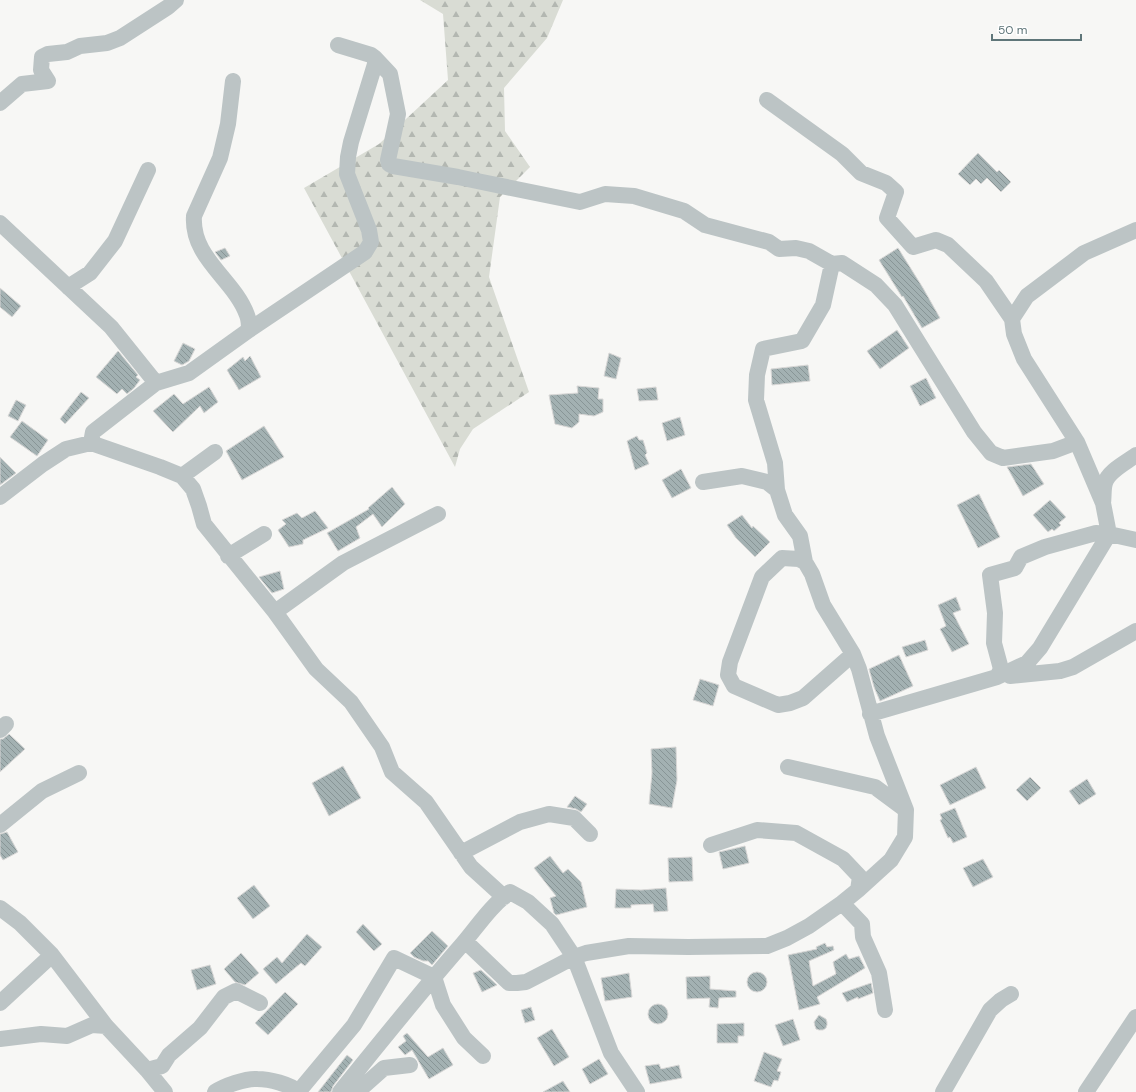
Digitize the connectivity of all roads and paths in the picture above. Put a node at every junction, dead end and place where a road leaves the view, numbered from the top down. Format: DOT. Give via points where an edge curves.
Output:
graph roads {
  1 [pos="176,0"];
  2 [pos="338,45"];
  3 [pos="375,58"];
  4 [pos="233,80"];
  5 [pos="768,100"];
  6 [pos="0,103"];
  7 [pos="148,170"];
  8 [pos="0,223"];
  9 [pos="1136,230"];
  10 [pos="832,264"];
  11 [pos="68,287"];
  12 [pos="1012,319"];
  13 [pos="249,330"];
  14 [pos="156,383"];
  15 [pos="92,442"];
  16 [pos="1077,442"];
  17 [pos="215,452"];
  18 [pos="1136,455"];
  19 [pos="182,476"];
  20 [pos="703,482"];
  21 [pos="776,490"];
  22 [pos="0,498"];
  23 [pos="1103,503"];
  24 [pos="438,514"];
  25 [pos="264,534"];
  26 [pos="1109,534"];
  27 [pos="1136,540"];
  28 [pos="228,556"];
  29 [pos="805,562"];
  30 [pos="275,612"];
  31 [pos="1136,631"];
  32 [pos="853,654"];
  33 [pos="997,677"];
  34 [pos="870,714"];
  35 [pos="788,767"];
  36 [pos="79,773"];
  37 [pos="906,810"];
  38 [pos="0,825"];
  39 [pos="590,834"];
  40 [pos="712,845"];
  41 [pos="461,852"];
  42 [pos="858,890"];
  43 [pos="504,897"];
  44 [pos="842,903"];
  45 [pos="0,908"];
  46 [pos="465,941"];
  47 [pos="52,955"];
  48 [pos="574,957"];
  49 [pos="434,977"];
  50 [pos="1011,994"];
  51 [pos="0,1003"];
  52 [pos="260,1003"];
  53 [pos="885,1010"];
  54 [pos="1136,1017"];
  55 [pos="106,1026"];
  56 [pos="0,1039"];
  57 [pos="483,1056"];
  58 [pos="410,1065"];
  59 [pos="147,1070"];
  60 [pos="165,1092"];
  61 [pos="215,1092"];
  62 [pos="299,1092"];
  63 [pos="340,1092"];
  64 [pos="357,1092"];
  65 [pos="637,1092"];
  66 [pos="943,1092"];
  67 [pos="1086,1092"];
  1 -- 6 [label="street" via="120,38 42,57 41,70 48,81 22,84"];
  2 -- 3 [label="street"];
  3 -- 10 [label="street" via="390,74 398,114 388,160 393,166 580,202 605,194 634,196 684,212 705,225 769,242 779,250 796,248 809,251"];
  3 -- 13 [label="street" via="351,142 347,174 369,230 371,242 365,252"];
  4 -- 13 [label="street" via="228,124 220,158 194,216 194,225 197,238 208,259 241,300 249,320"];
  5 -- 12 [label="street" via="842,154 862,173 886,183 896,192 887,218 913,247 936,240 948,245 986,281"];
  7 -- 11 [label="street" via="115,241 90,273"];
  8 -- 11 [label="street"];
  9 -- 12 [label="street" via="1084,253 1027,296"];
  10 -- 16 [label="street" via="842,263 854,270 876,285 896,305 974,432 991,453 1003,458 1053,451"];
  10 -- 21 [label="street" via="823,305 802,341 763,349 757,375 756,400 775,463"];
  11 -- 14 [label="street" via="112,327"];
  12 -- 16 [label="street" via="1014,334 1024,359"];
  13 -- 14 [label="street" via="188,373"];
  14 -- 15 [label="street" via="93,432"];
  15 -- 19 [label="street"];
  15 -- 22 [label="street" via="66,449"];
  16 -- 23 [label="street"];
  17 -- 19 [label="street"];
  18 -- 23 [label="street" via="1108,477"];
  19 -- 28 [label="street" via="193,489 204,524"];
  20 -- 21 [label="street" via="742,476 767,482"];
  21 -- 29 [label="street" via="785,515 800,536"];
  23 -- 26 [label="street"];
  24 -- 30 [label="street" via="343,563"];
  25 -- 28 [label="street"];
  26 -- 27 [label="street"];
  26 -- 33 [label="street" via="1040,648 1027,663"];
  26 -- 33 [label="street" via="1096,533 1045,547 1021,558 1015,568 990,575 995,613 994,643 1001,668"];
  28 -- 30 [label="street"];
  29 -- 32 [label="street" via="823,605"];
  29 -- 32 [label="street" via="782,558 762,577 730,662 728,675 738,688 778,705 790,703 803,698"];
  30 -- 41 [label="street" via="316,669 351,702 382,747 392,772 426,802"];
  31 -- 33 [label="street" via="1073,667 1060,671"];
  32 -- 34 [label="street"];
  33 -- 34 [label="street"];
  34 -- 37 [label="street"];
  35 -- 37 [label="street" via="875,787"];
  36 -- 38 [label="street" via="42,791"];
  37 -- 42 [label="street" via="905,837 891,860"];
  39 -- 41 [label="street" via="574,818 549,814 520,822"];
  40 -- 42 [label="street" via="757,830 796,834 843,859 860,877"];
  41 -- 43 [label="street" via="471,867"];
  42 -- 44 [label="street"];
  43 -- 46 [label="street" via="489,910"];
  43 -- 48 [label="street" via="510,892 528,902 552,924"];
  44 -- 48 [label="street" via="809,926 768,946 629,946"];
  44 -- 53 [label="street" via="862,924 862,937 879,973"];
  45 -- 47 [label="street" via="20,923"];
  46 -- 48 [label="street" via="509,983 526,982"];
  46 -- 49 [label="street"];
  47 -- 51 [label="street"];
  47 -- 55 [label="street"];
  48 -- 65 [label="street" via="611,1053"];
  49 -- 57 [label="street" via="443,1005 464,1038"];
  49 -- 62 [label="street" via="394,958 354,1025"];
  49 -- 63 [label="street"];
  50 -- 66 [label="street" via="990,1010"];
  52 -- 59 [label="street" via="236,991 224,997 200,1028 169,1055 162,1066"];
  54 -- 67 [label="street"];
  55 -- 56 [label="street" via="92,1025 67,1036 41,1034"];
  55 -- 59 [label="street"];
  58 -- 64 [label="street" via="384,1068"];
  59 -- 60 [label="street"];
  61 -- 62 [label="street" via="256,1079 285,1084"];
}
